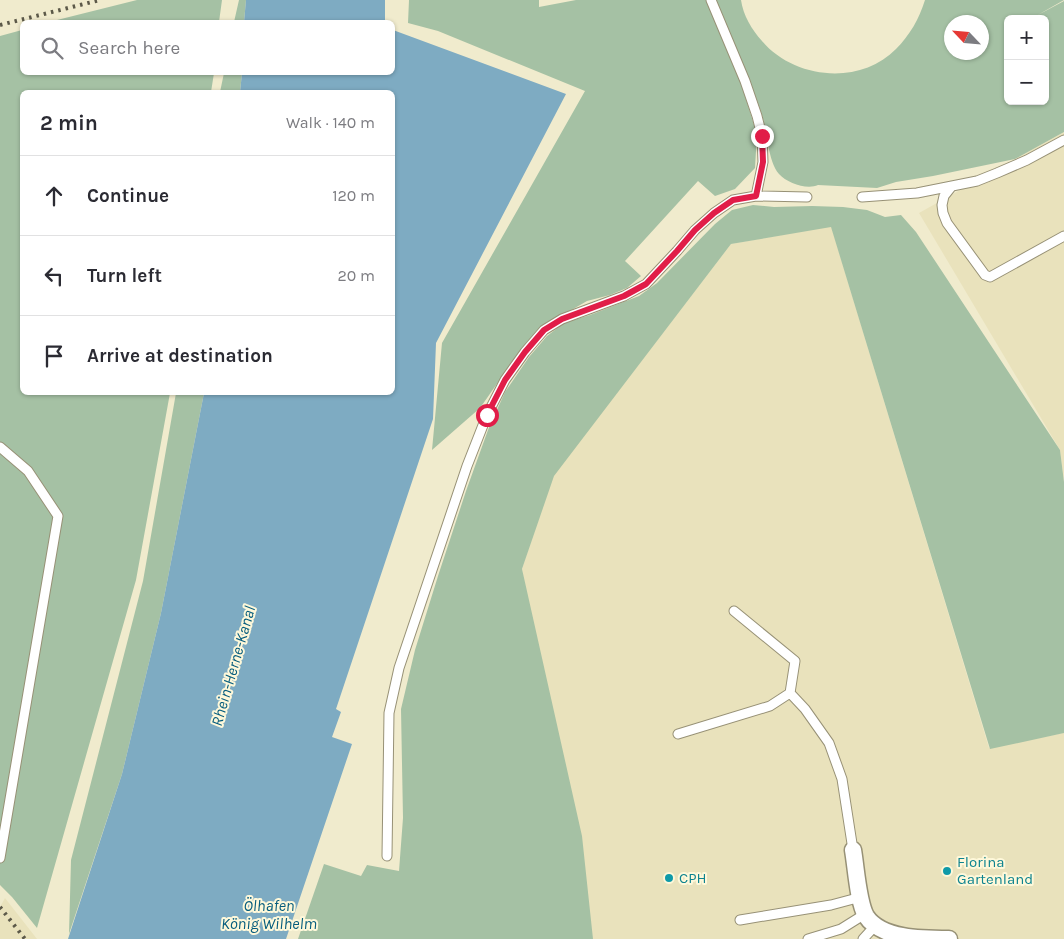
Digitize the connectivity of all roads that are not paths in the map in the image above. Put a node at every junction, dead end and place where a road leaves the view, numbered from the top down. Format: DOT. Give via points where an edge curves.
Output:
graph roads {
  1 [pos="711,0"];
  2 [pos="1064,140"];
  3 [pos="952,186"];
  4 [pos="756,196"];
  5 [pos="807,197"];
  6 [pos="862,197"];
  7 [pos="1064,236"];
  8 [pos="0,447"];
  9 [pos="734,611"];
  10 [pos="790,693"];
  11 [pos="678,734"];
  12 [pos="853,850"];
  13 [pos="387,856"];
  14 [pos="0,858"];
  15 [pos="860,897"];
  16 [pos="740,920"];
  17 [pos="870,921"];
  18 [pos="808,939"];
  19 [pos="863,939"];
  20 [pos="949,939"];
  1 -- 4 [label="lane" via="745,81 762,136 763,162"];
  2 -- 3 [label="lane" via="997,173"];
  3 -- 6 [label="lane" via="917,193"];
  3 -- 7 [label="lane" via="944,196 943,213 985,275 990,276"];
  4 -- 5 [label="lane"];
  4 -- 13 [label="lane" via="733,200 714,213 646,284 624,296 562,319 544,330 505,380 467,466 399,668 389,713"];
  8 -- 14 [label="lane" via="28,471 58,516"];
  9 -- 10 [label="lane" via="796,661"];
  10 -- 11 [label="lane" via="770,706"];
  10 -- 12 [label="lane" via="829,744 842,779"];
  12 -- 15 [label="street"];
  15 -- 16 [label="lane"];
  15 -- 17 [label="street"];
  17 -- 18 [label="lane"];
  17 -- 19 [label="lane"];
  17 -- 20 [label="street" via="890,934"];
}
